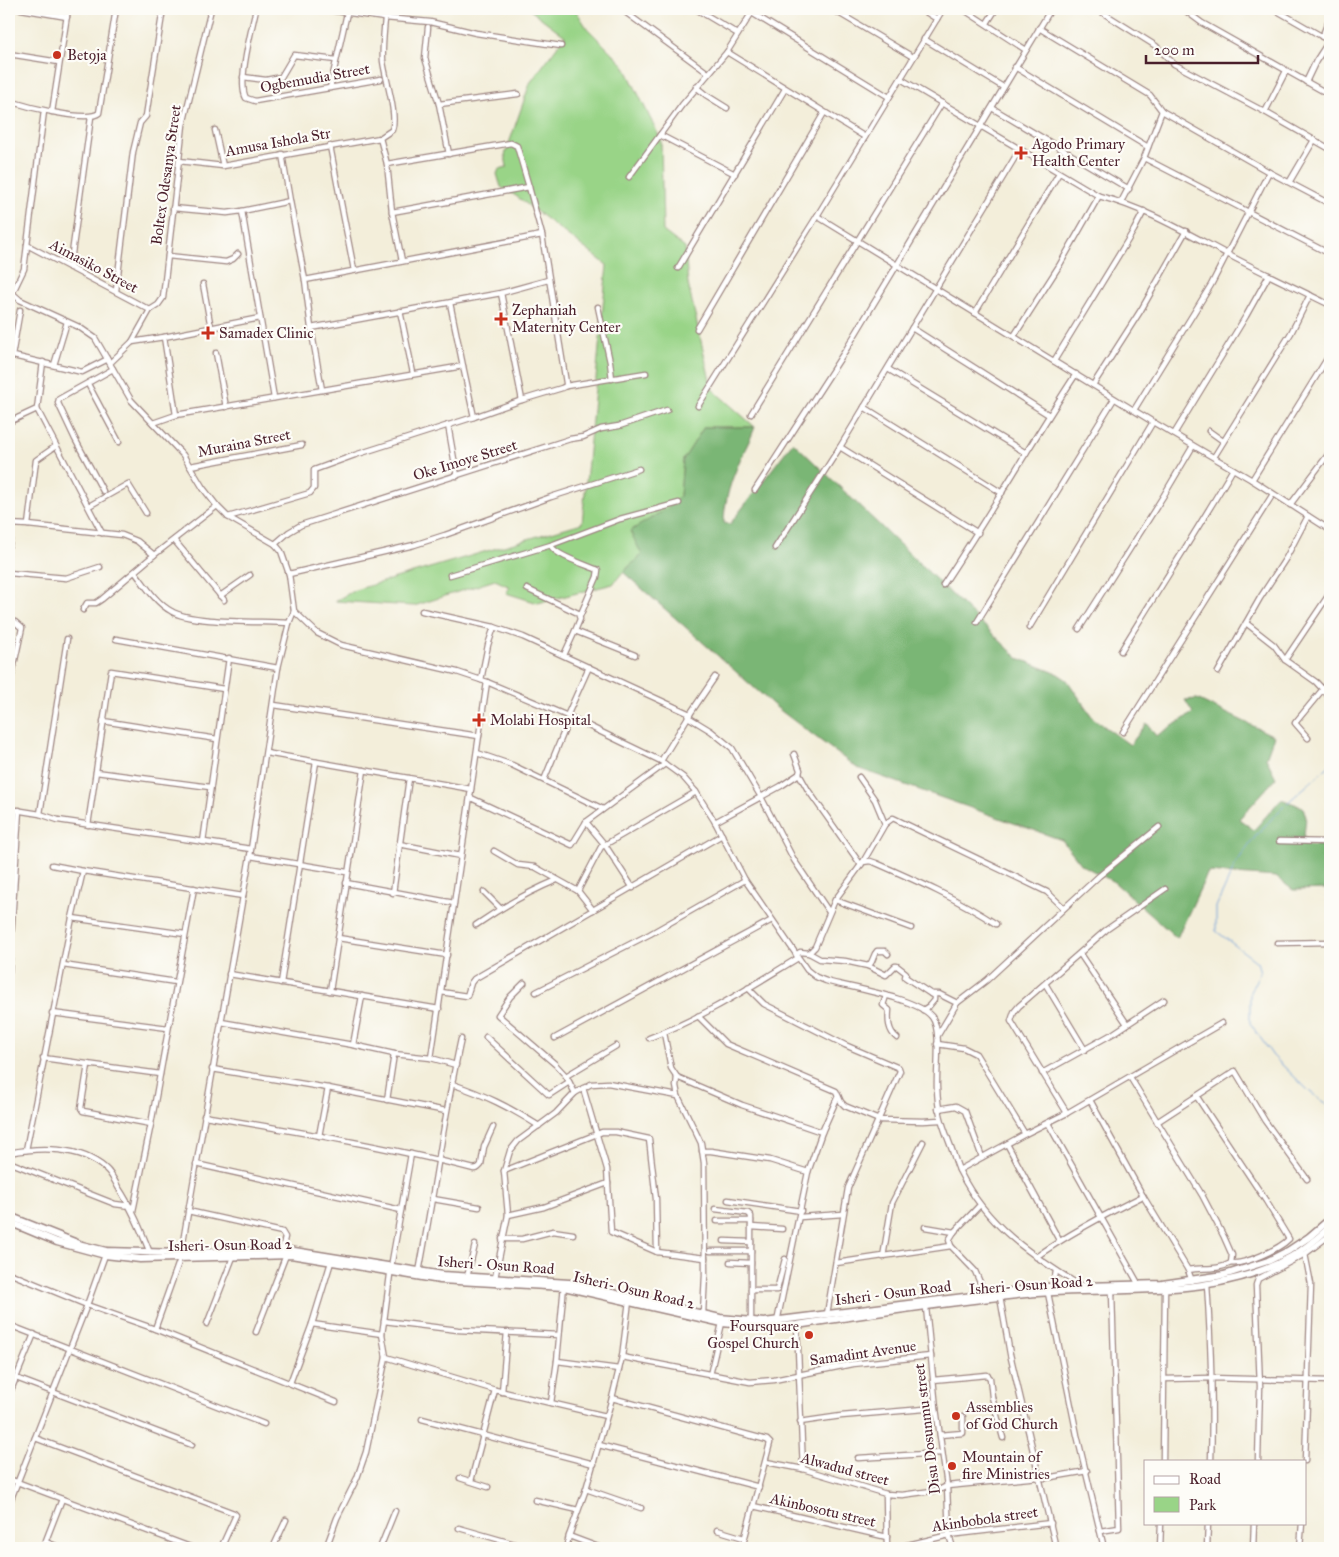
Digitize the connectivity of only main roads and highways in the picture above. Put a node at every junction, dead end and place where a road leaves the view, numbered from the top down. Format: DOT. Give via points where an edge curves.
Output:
graph roads {
  1 [pos="9,1216"];
  2 [pos="1330,1219"];
  3 [pos="9,1222"];
  4 [pos="1330,1227"];
  5 [pos="284,1252"];
  6 [pos="181,1256"];
  7 [pos="390,1269"];
  8 [pos="1254,1269"];
  9 [pos="564,1284"];
  10 [pos="1079,1288"];
  11 [pos="1051,1291"];
  1 -- 6 [label="main road, Isheri - Osun Road" via="82,1245 106,1251"];
  2 -- 8 [label="main road" via="1288,1251"];
  3 -- 6 [label="main road, Isheri- Osun Road 2" via="105,1255 140,1259"];
  4 -- 8 [label="main road" via="1292,1256"];
  5 -- 6 [label="main road, Isheri - Osun Road"];
  5 -- 6 [label="main road, Isheri- Osun Road 2" via="233,1257"];
  5 -- 7 [label="main road, Isheri- Osun Road 2"];
  5 -- 7 [label="main road, Isheri - Osun Road" via="313,1253"];
  7 -- 9 [label="main road, Isheri - Osun Road"];
  7 -- 9 [label="main road, Isheri- Osun Road 2" via="440,1280"];
  8 -- 10 [label="main road" via="1192,1280"];
  8 -- 10 [label="main road, Isheri- Osun Road 2" via="1207,1284 1165,1290 1112,1292"];
  9 -- 11 [label="main road, Isheri - Osun Road" via="751,1322 777,1322 985,1294"];
  9 -- 11 [label="main road, Isheri- Osun Road 2" via="722,1324 764,1328"];
  10 -- 11 [label="main road, Isheri- Osun Road 2"];
}
